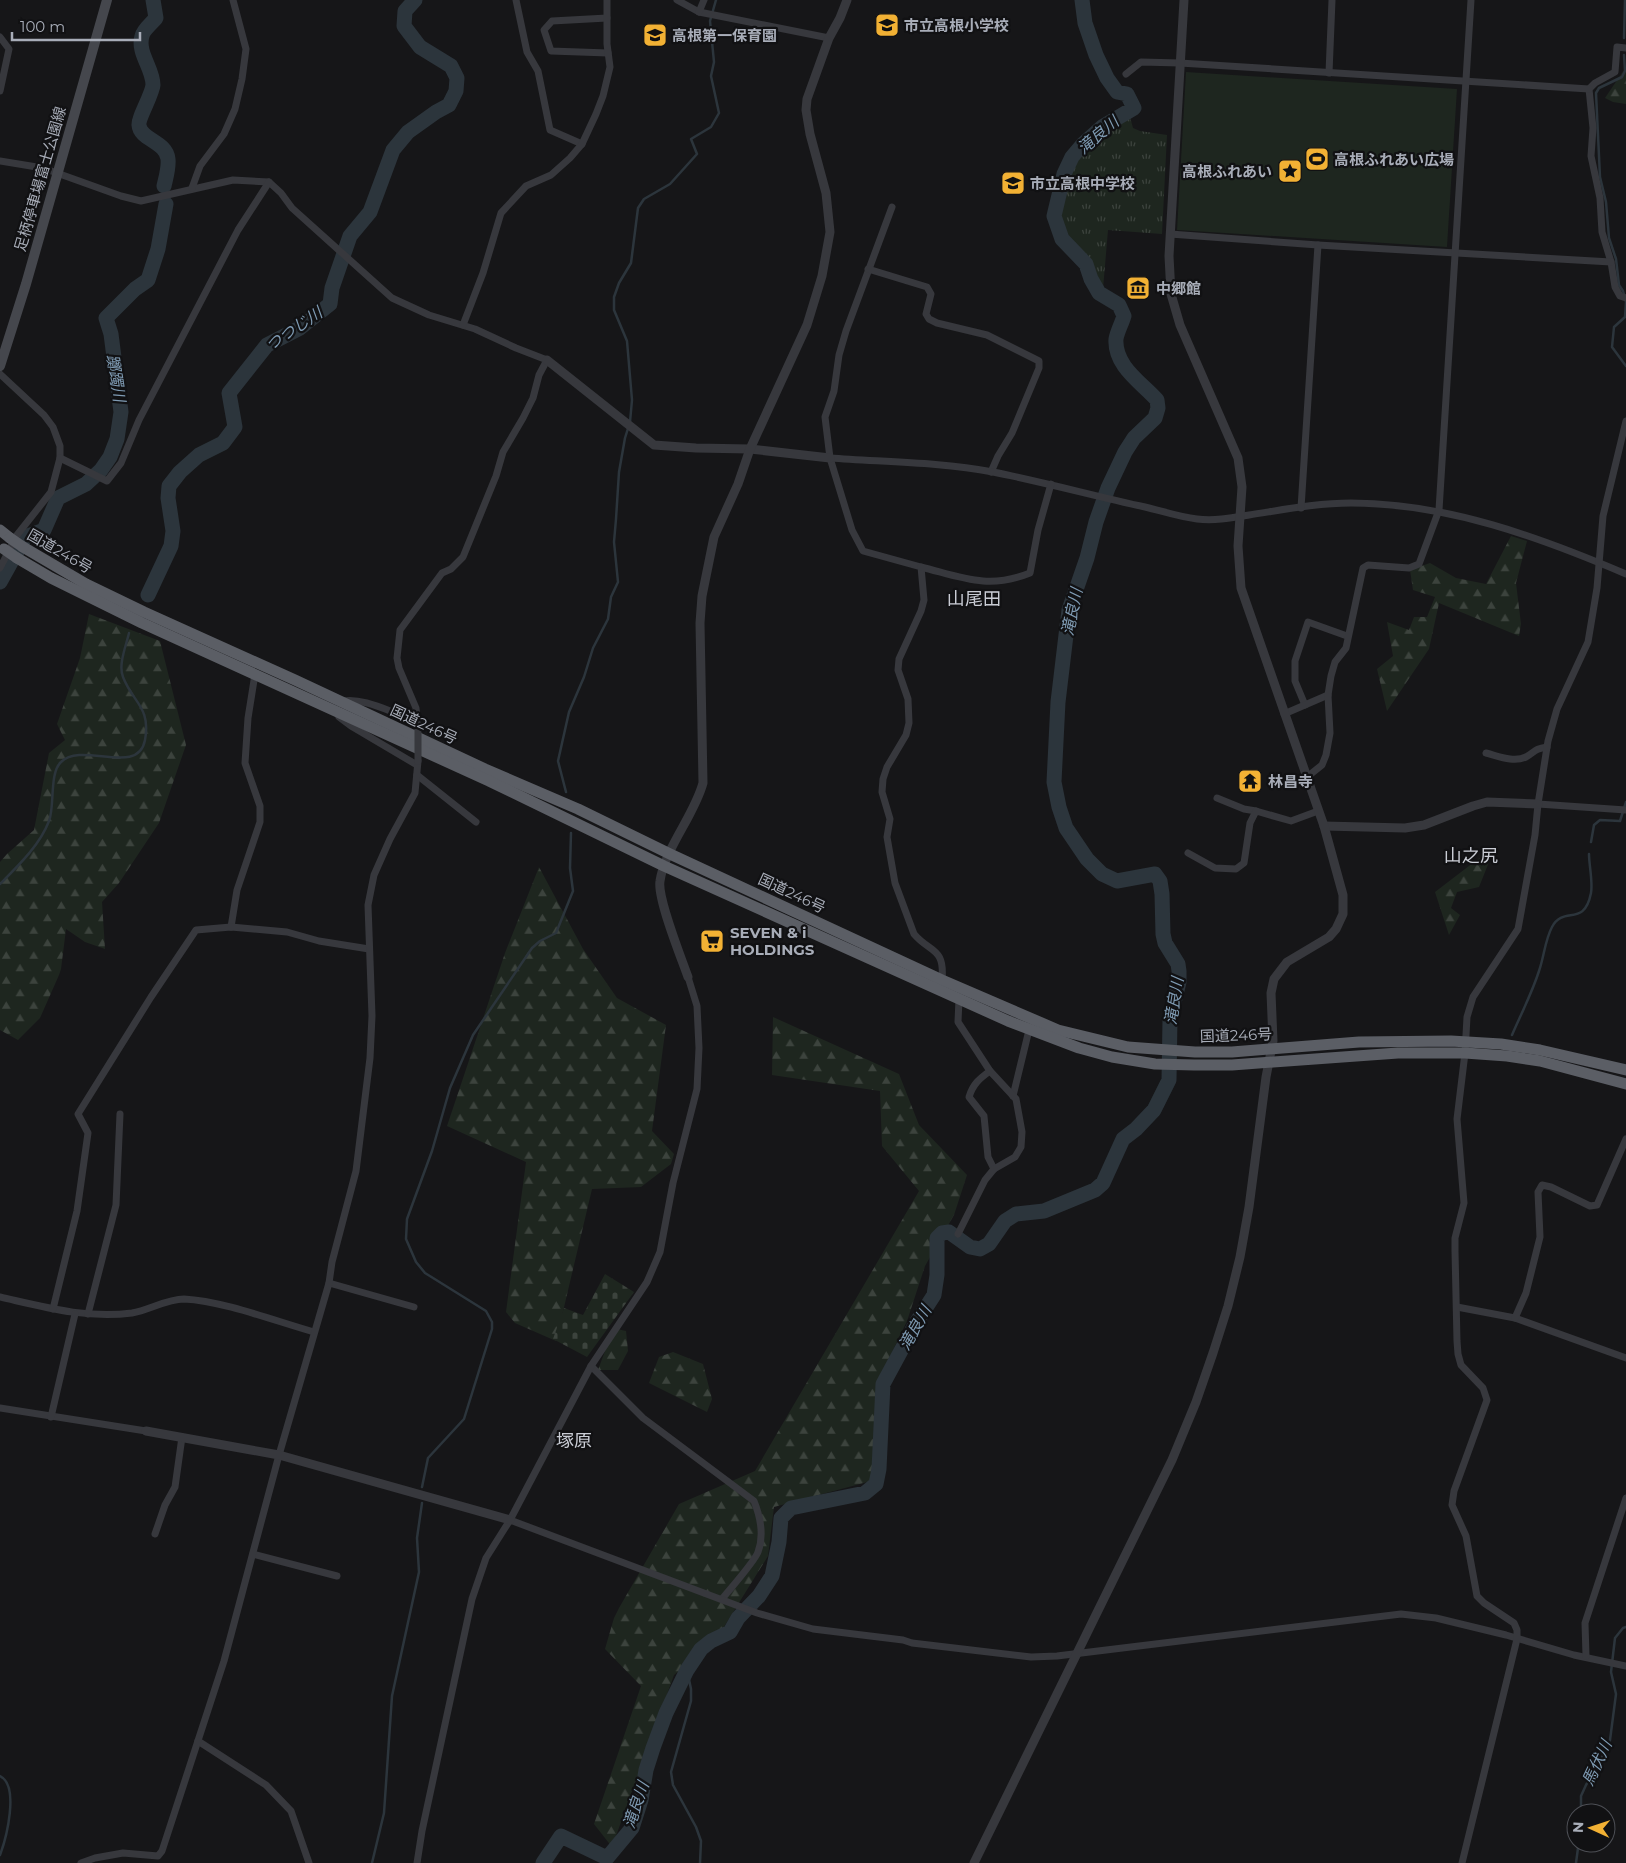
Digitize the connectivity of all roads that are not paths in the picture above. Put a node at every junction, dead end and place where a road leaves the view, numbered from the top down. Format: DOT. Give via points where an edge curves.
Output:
graph roads {
  1 [pos="107,0"];
  2 [pos="232,0"];
  3 [pos="516,0"];
  4 [pos="607,0"];
  5 [pos="676,0"];
  6 [pos="704,0"];
  7 [pos="846,0"];
  8 [pos="1184,0"];
  9 [pos="1332,0"];
  10 [pos="1471,0"];
  11 [pos="702,12"];
  12 [pos="607,18"];
  13 [pos="0,37"];
  14 [pos="829,38"];
  15 [pos="1626,48"];
  16 [pos="608,53"];
  17 [pos="1180,63"];
  18 [pos="1329,73"];
  19 [pos="1126,74"];
  20 [pos="1464,82"];
  21 [pos="1589,89"];
  22 [pos="0,91"];
  23 [pos="582,144"];
  24 [pos="0,161"];
  25 [pos="58,174"];
  26 [pos="268,182"];
  27 [pos="192,188"];
  28 [pos="892,207"];
  29 [pos="1170,234"];
  30 [pos="1318,245"];
  31 [pos="1455,253"];
  32 [pos="1611,262"];
  33 [pos="868,268"];
  34 [pos="1623,297"];
  35 [pos="463,325"];
  36 [pos="547,360"];
  37 [pos="0,366"];
  38 [pos="0,374"];
  39 [pos="1626,421"];
  40 [pos="750,450"];
  41 [pos="60,458"];
  42 [pos="830,458"];
  43 [pos="991,472"];
  44 [pos="1051,484"];
  45 [pos="1301,508"];
  46 [pos="1439,510"];
  47 [pos="1241,516"];
  48 [pos="0,530"];
  49 [pos="2,547"];
  50 [pos="1600,563"];
  51 [pos="921,567"];
  52 [pos="0,568"];
  53 [pos="1626,574"];
  54 [pos="1348,636"];
  55 [pos="255,674"];
  56 [pos="1328,695"];
  57 [pos="337,701"];
  58 [pos="1305,705"];
  59 [pos="325,706"];
  60 [pos="1284,714"];
  61 [pos="417,720"];
  62 [pos="1547,747"];
  63 [pos="1486,753"];
  64 [pos="417,763"];
  65 [pos="417,775"];
  66 [pos="1307,777"];
  67 [pos="1217,798"];
  68 [pos="1538,804"];
  69 [pos="1626,810"];
  70 [pos="1256,811"];
  71 [pos="1318,811"];
  72 [pos="476,822"];
  73 [pos="1324,826"];
  74 [pos="1188,853"];
  75 [pos="670,854"];
  76 [pos="664,866"];
  77 [pos="231,927"];
  78 [pos="369,948"];
  79 [pos="688,976"];
  80 [pos="942,980"];
  81 [pos="959,999"];
  82 [pos="1029,1030"];
  83 [pos="1466,1047"];
  84 [pos="1271,1048"];
  85 [pos="1269,1062"];
  86 [pos="990,1070"];
  87 [pos="1626,1070"];
  88 [pos="1626,1084"];
  89 [pos="1013,1096"];
  90 [pos="120,1114"];
  91 [pos="1626,1139"];
  92 [pos="994,1169"];
  93 [pos="958,1234"];
  94 [pos="329,1284"];
  95 [pos="0,1297"];
  96 [pos="1456,1307"];
  97 [pos="414,1308"];
  98 [pos="53,1309"];
  99 [pos="75,1314"];
  100 [pos="88,1314"];
  101 [pos="1515,1318"];
  102 [pos="314,1332"];
  103 [pos="1626,1358"];
  104 [pos="591,1366"];
  105 [pos="0,1408"];
  106 [pos="51,1417"];
  107 [pos="146,1431"];
  108 [pos="182,1437"];
  109 [pos="279,1455"];
  110 [pos="1626,1498"];
  111 [pos="510,1520"];
  112 [pos="155,1534"];
  113 [pos="253,1554"];
  114 [pos="337,1576"];
  115 [pos="722,1599"];
  116 [pos="1518,1638"];
  117 [pos="1077,1654"];
  118 [pos="1586,1656"];
  119 [pos="1624,1666"];
  120 [pos="198,1742"];
  121 [pos="158,1859"];
  122 [pos="81,1863"];
  123 [pos="309,1863"];
  124 [pos="418,1863"];
  125 [pos="974,1863"];
  126 [pos="1462,1863"];
  1 -- 25 [label="main road, 足柄停車場富士公園線"];
  2 -- 27 [label="street" via="246,49 242,79 235,109 224,134 200,166"];
  3 -- 23 [label="street" via="527,52 538,71 550,130"];
  4 -- 12 [label="street"];
  5 -- 11 [label="street"];
  6 -- 11 [label="street"];
  7 -- 14 [label="street"];
  8 -- 17 [label="street"];
  9 -- 18 [label="street"];
  10 -- 20 [label="street"];
  11 -- 14 [label="street"];
  12 -- 16 [label="street"];
  12 -- 16 [label="street" via="552,21 544,30 551,51"];
  13 -- 22 [label="street" via="9,49"];
  14 -- 40 [label="street" via="807,98 806,110 826,193 830,232 826,256 807,325"];
  15 -- 21 [label="street" via="1617,47 1615,72"];
  16 -- 23 [label="street" via="610,66 603,96"];
  17 -- 18 [label="street"];
  17 -- 19 [label="street" via="1142,62"];
  17 -- 29 [label="street"];
  18 -- 20 [label="street"];
  20 -- 21 [label="street"];
  20 -- 31 [label="street"];
  21 -- 32 [label="street" via="1593,128 1591,156 1600,198 1602,232"];
  23 -- 35 [label="street" via="551,175 526,186 501,213 483,274"];
  24 -- 25 [label="street" via="43,168"];
  25 -- 27 [label="street" via="142,201"];
  25 -- 37 [label="main road, 足柄停車場富士公園線"];
  26 -- 27 [label="street" via="232,180"];
  26 -- 35 [label="street" via="292,208 392,298 429,315"];
  26 -- 41 [label="street" via="238,230 139,420 121,463 107,481"];
  28 -- 33 [label="street"];
  29 -- 30 [label="street"];
  29 -- 47 [label="street" via="1171,294 1180,325 1238,458"];
  30 -- 31 [label="street"];
  30 -- 45 [label="street"];
  31 -- 32 [label="street"];
  31 -- 46 [label="street"];
  32 -- 34 [label="street" via="1614,288"];
  33 -- 42 [label="street" via="839,355 834,391 825,417"];
  33 -- 43 [label="street" via="927,287 931,294 926,314 929,320 987,335 1039,361 1012,433"];
  35 -- 36 [label="street"];
  36 -- 40 [label="street" via="654,445"];
  36 -- 61 [label="street" via="530,405 503,452 463,557 452,569 442,573 400,630 397,658 416,708"];
  38 -- 41 [label="street" via="53,427 60,446"];
  39 -- 50 [label="street" via="1603,516"];
  40 -- 42 [label="street"];
  40 -- 75 [label="street" via="714,537 702,596 703,783"];
  41 -- 52 [label="street" via="51,492 17,535"];
  42 -- 43 [label="street"];
  42 -- 51 [label="street" via="852,530 863,551"];
  43 -- 44 [label="street"];
  44 -- 47 [label="street" via="1193,518"];
  44 -- 51 [label="street" via="1030,572 1017,578 981,582"];
  45 -- 46 [label="street" via="1350,503"];
  45 -- 47 [label="street"];
  46 -- 50 [label="street" via="1501,527"];
  46 -- 54 [label="street" via="1419,564 1409,568 1368,565 1363,568"];
  47 -- 60 [label="street" via="1238,546 1241,588"];
  48 -- 57 [label="highway, 国道246号, bridge" via="86,584"];
  49 -- 55 [label="highway, 国道246号, bridge" via="86,596"];
  50 -- 53 [label="street"];
  50 -- 62 [label="street" via="1588,642 1557,708"];
  51 -- 80 [label="street" via="922,611 899,659 898,670 908,699 909,723 906,736 886,767 882,792 890,819 887,837 895,883 914,934 940,957"];
  54 -- 56 [label="street" via="1346,648 1335,662"];
  54 -- 58 [label="street" via="1308,622 1295,661 1295,681"];
  55 -- 59 [label="highway, 国道246号"];
  55 -- 77 [label="street" via="245,763 260,806 260,822 237,890"];
  56 -- 58 [label="street"];
  56 -- 66 [label="street" via="1330,733 1326,755 1322,765"];
  57 -- 61 [label="street" via="349,700"];
  57 -- 75 [label="highway, 国道246号"];
  58 -- 60 [label="street"];
  59 -- 64 [label="street" via="351,726"];
  59 -- 76 [label="highway, 国道246号"];
  60 -- 66 [label="street"];
  61 -- 64 [label="street, bridge"];
  62 -- 63 [label="street" via="1536,749 1524,758 1511,759"];
  62 -- 68 [label="street"];
  64 -- 65 [label="street"];
  65 -- 72 [label="street"];
  65 -- 78 [label="street" via="415,793 374,875 368,905"];
  66 -- 71 [label="street"];
  67 -- 70 [label="street"];
  68 -- 69 [label="street"];
  68 -- 73 [label="street" via="1487,802 1424,825 1405,828"];
  68 -- 83 [label="street" via="1518,930 1473,997"];
  70 -- 71 [label="street" via="1292,821"];
  70 -- 74 [label="street" via="1250,823 1244,863 1236,869 1215,868"];
  71 -- 73 [label="street"];
  73 -- 84 [label="street" via="1343,895 1343,914 1329,937 1288,962 1274,979"];
  75 -- 76 [label="street"];
  75 -- 80 [label="highway, 国道246号"];
  76 -- 79 [label="street" via="661,896"];
  76 -- 81 [label="highway, 国道246号"];
  77 -- 78 [label="street" via="287,932 319,941"];
  77 -- 98 [label="street" via="196,930 78,1114 88,1133 77,1211"];
  78 -- 94 [label="street" via="370,1058 356,1171"];
  79 -- 104 [label="street" via="696,1006 697,1089 673,1183 660,1252 647,1282"];
  80 -- 84 [label="highway, 国道246号" via="1058,1030 1128,1047 1195,1052"];
  81 -- 82 [label="highway, 国道246号"];
  81 -- 86 [label="street" via="958,1022"];
  82 -- 85 [label="highway, 国道246号" via="1104,1055 1155,1064"];
  82 -- 89 [label="street"];
  83 -- 84 [label="highway, 国道246号" via="1359,1042"];
  83 -- 85 [label="highway, 国道246号"];
  83 -- 87 [label="highway, 国道246号" via="1501,1044"];
  83 -- 88 [label="highway, 国道246号" via="1540,1061"];
  83 -- 96 [label="street" via="1457,1119 1464,1203 1455,1238"];
  84 -- 85 [label="street"];
  85 -- 117 [label="street" via="1249,1207 1228,1306 1213,1353 1172,1460"];
  86 -- 89 [label="street"];
  86 -- 92 [label="street" via="972,1087 970,1097 984,1116 988,1157"];
  89 -- 92 [label="street" via="1022,1132 1021,1148 1015,1157"];
  90 -- 100 [label="street" via="116,1206"];
  91 -- 101 [label="street" via="1597,1205 1590,1206 1542,1185 1538,1192 1540,1237 1526,1293"];
  92 -- 93 [label="street" via="985,1180"];
  94 -- 97 [label="street"];
  94 -- 102 [label="street"];
  95 -- 98 [label="street"];
  96 -- 101 [label="street"];
  96 -- 116 [label="street" via="1458,1354 1462,1365 1483,1388 1488,1400 1452,1505 1466,1536 1477,1596 1514,1623"];
  98 -- 99 [label="street"];
  99 -- 100 [label="street"];
  99 -- 106 [label="street"];
  100 -- 102 [label="street" via="132,1312 182,1299 237,1310"];
  101 -- 103 [label="street"];
  102 -- 109 [label="street"];
  104 -- 111 [label="street"];
  104 -- 115 [label="street" via="643,1418 754,1501 759,1512 761,1536 758,1553"];
  105 -- 106 [label="street"];
  106 -- 107 [label="street"];
  107 -- 108 [label="street"];
  108 -- 109 [label="street"];
  108 -- 112 [label="street" via="174,1487"];
  109 -- 111 [label="street"];
  109 -- 113 [label="street"];
  110 -- 118 [label="street" via="1585,1623"];
  111 -- 115 [label="street"];
  111 -- 124 [label="street" via="486,1558 472,1598"];
  113 -- 114 [label="street"];
  113 -- 120 [label="street"];
  115 -- 117 [label="street" via="813,1629 1031,1657"];
  116 -- 117 [label="street" via="1436,1618 1401,1614"];
  116 -- 118 [label="street"];
  116 -- 126 [label="street"];
  117 -- 125 [label="street"];
  118 -- 119 [label="street"];
  120 -- 121 [label="street"];
  120 -- 123 [label="street" via="266,1785 291,1812"];
  121 -- 122 [label="street" via="123,1853"];
}
